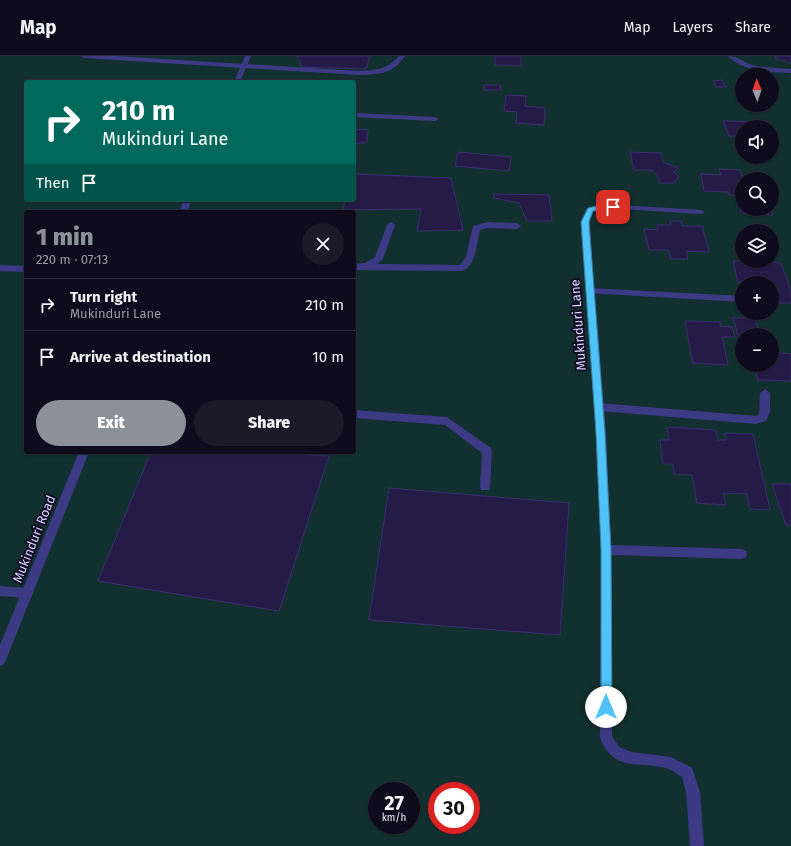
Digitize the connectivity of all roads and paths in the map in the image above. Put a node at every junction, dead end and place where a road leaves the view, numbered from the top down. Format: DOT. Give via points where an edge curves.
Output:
graph roads {
  1 [pos="84,56"];
  2 [pos="248,56"];
  3 [pos="402,56"];
  4 [pos="731,56"];
  5 [pos="244,66"];
  6 [pos="791,71"];
  7 [pos="238,80"];
  8 [pos="356,115"];
  9 [pos="435,119"];
  10 [pos="701,212"];
  11 [pos="391,225"];
  12 [pos="517,226"];
  13 [pos="367,266"];
  14 [pos="356,267"];
  15 [pos="0,268"];
  16 [pos="24,269"];
  17 [pos="590,291"];
  18 [pos="735,300"];
  19 [pos="765,393"];
  20 [pos="599,407"];
  21 [pos="356,414"];
  22 [pos="83,454"];
  23 [pos="485,487"];
  24 [pos="606,550"];
  25 [pos="742,554"];
  26 [pos="0,591"];
  27 [pos="27,593"];
  28 [pos="0,660"];
  29 [pos="697,846"];
  1 -- 5 [label="street"];
  2 -- 5 [label="street"];
  3 -- 5 [label="street" via="389,70 381,72"];
  4 -- 6 [label="street" via="746,65"];
  5 -- 7 [label="street"];
  8 -- 9 [label="street"];
  10 -- 17 [label="street, Mukinduri Lane" via="604,206 590,210 585,222"];
  11 -- 13 [label="street" via="379,259"];
  12 -- 13 [label="street" via="488,225 476,228 470,257 462,268"];
  13 -- 14 [label="street"];
  15 -- 16 [label="street"];
  17 -- 18 [label="street"];
  17 -- 20 [label="street, Mukinduri Lane"];
  19 -- 20 [label="street" via="763,418 756,420"];
  20 -- 24 [label="street, Mukinduri Lane"];
  21 -- 23 [label="street" via="447,421 487,451"];
  22 -- 27 [label="street, Mukinduri Road"];
  24 -- 25 [label="street"];
  24 -- 29 [label="street, Mukinduri Lane" via="606,738 615,752 632,758 670,763 687,773 693,792"];
  26 -- 27 [label="street"];
  27 -- 28 [label="street, Mukinduri Road"];
}
